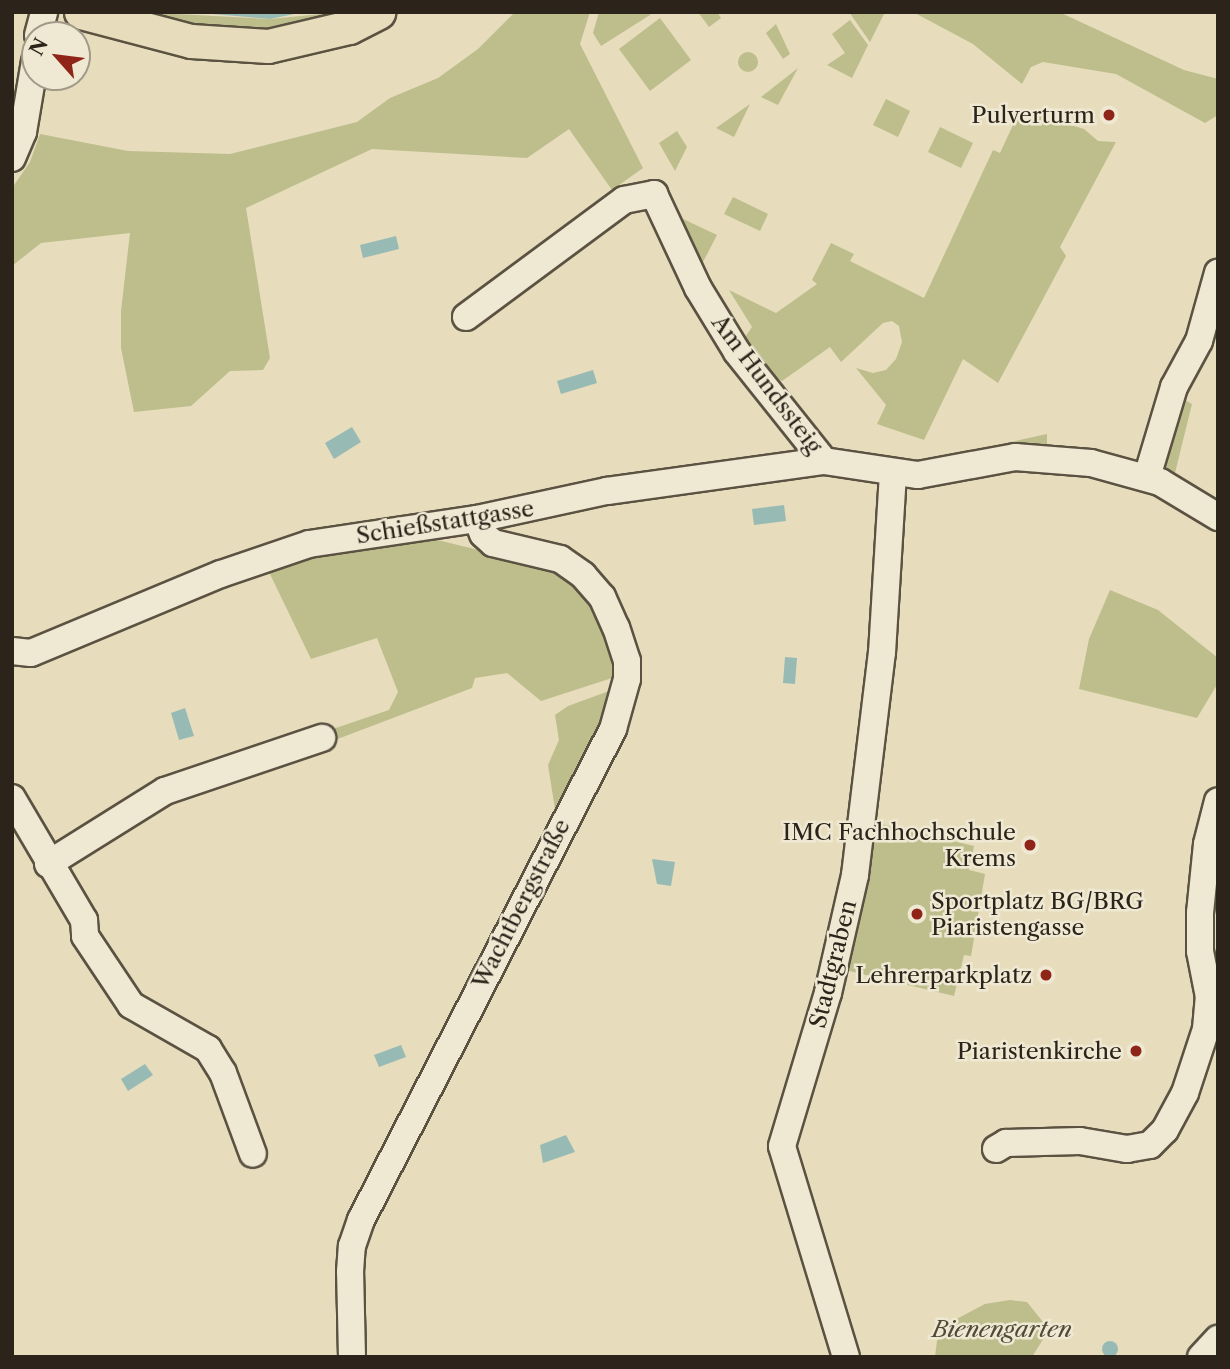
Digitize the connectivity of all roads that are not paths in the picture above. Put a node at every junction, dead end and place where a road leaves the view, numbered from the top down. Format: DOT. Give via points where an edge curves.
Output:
graph roads {
  1 [pos="81,12"];
  2 [pos="378,12"];
  3 [pos="30,91"];
  4 [pos="12,158"];
  5 [pos="1218,272"];
  6 [pos="466,317"];
  7 [pos="824,461"];
  8 [pos="893,474"];
  9 [pos="1147,477"];
  10 [pos="1218,517"];
  11 [pos="477,519"];
  12 [pos="18,656"];
  13 [pos="322,738"];
  14 [pos="12,798"];
  15 [pos="1218,801"];
  16 [pos="48,864"];
  17 [pos="996,1149"];
  18 [pos="253,1154"];
  19 [pos="1218,1339"];
  20 [pos="352,1357"];
  21 [pos="846,1357"];
  22 [pos="1201,1357"];
  1 -- 2 [label="main road" via="191,41 268,46 349,27"];
  3 -- 4 [label="street" via="23,132"];
  5 -- 9 [label="street" via="1199,341 1174,387"];
  6 -- 7 [label="street, Am Hundssteig" via="624,200 653,194 698,288 737,352"];
  7 -- 8 [label="street, Schießstattgasse"];
  7 -- 11 [label="street, Schießstattgasse" via="607,491"];
  8 -- 9 [label="street, Schießstattgasse" via="918,475 1015,457 1091,463"];
  8 -- 21 [label="street, Stadtgraben" via="882,653 855,875 828,993 782,1146"];
  9 -- 10 [label="street, Schießstattgasse" via="1205,505"];
  11 -- 12 [label="street, Schießstattgasse" via="309,544 221,574"];
  11 -- 20 [label="street, Wachtbergstraße" via="493,543 560,559 583,575 602,597 616,628 627,661 627,679 612,729 361,1220 350,1272"];
  13 -- 16 [label="street" via="165,791"];
  14 -- 16 [label="street"];
  15 -- 17 [label="street" via="1207,844 1200,913 1200,951 1209,997 1206,1028 1185,1093 1165,1130 1150,1144 1127,1149 1080,1141 1006,1143"];
  16 -- 18 [label="street" via="84,920 85,936 131,1005 208,1049 223,1073"];
  19 -- 22 [label="street"];
}
